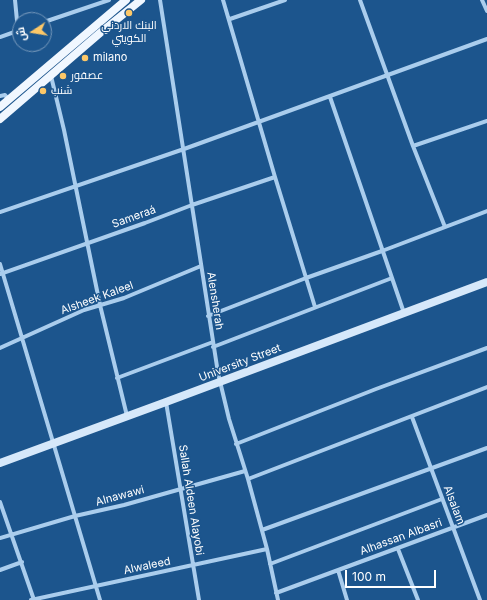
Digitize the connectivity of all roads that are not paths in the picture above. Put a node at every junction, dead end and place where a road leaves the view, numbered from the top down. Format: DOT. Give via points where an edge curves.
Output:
graph roads {
  1 [pos="14,0"];
  2 [pos="109,0"];
  3 [pos="126,0"];
  4 [pos="141,0"];
  5 [pos="160,0"];
  6 [pos="224,0"];
  7 [pos="285,0"];
  8 [pos="360,0"];
  9 [pos="482,0"];
  10 [pos="487,11"];
  11 [pos="16,12"];
  12 [pos="52,19"];
  13 [pos="230,19"];
  14 [pos="12,33"];
  15 [pos="0,37"];
  16 [pos="487,39"];
  17 [pos="388,75"];
  18 [pos="51,76"];
  19 [pos="330,97"];
  20 [pos="4,98"];
  21 [pos="0,107"];
  22 [pos="0,120"];
  23 [pos="487,120"];
  24 [pos="260,121"];
  25 [pos="414,146"];
  26 [pos="184,149"];
  27 [pos="275,177"];
  28 [pos="75,185"];
  29 [pos="192,205"];
  30 [pos="487,211"];
  31 [pos="0,212"];
  32 [pos="445,227"];
  33 [pos="87,243"];
  34 [pos="382,251"];
  35 [pos="0,264"];
  36 [pos="201,266"];
  37 [pos="1,274"];
  38 [pos="306,278"];
  39 [pos="392,278"];
  40 [pos="487,282"];
  41 [pos="100,305"];
  42 [pos="316,307"];
  43 [pos="404,313"];
  44 [pos="208,316"];
  45 [pos="22,338"];
  46 [pos="213,344"];
  47 [pos="0,348"];
  48 [pos="487,348"];
  49 [pos="117,378"];
  50 [pos="219,382"];
  51 [pos="487,387"];
  52 [pos="166,402"];
  53 [pos="127,417"];
  54 [pos="412,417"];
  55 [pos="54,443"];
  56 [pos="236,444"];
  57 [pos="487,448"];
  58 [pos="0,463"];
  59 [pos="430,469"];
  60 [pos="245,471"];
  61 [pos="248,479"];
  62 [pos="180,488"];
  63 [pos="442,499"];
  64 [pos="0,502"];
  65 [pos="487,515"];
  66 [pos="75,516"];
  67 [pos="453,528"];
  68 [pos="262,530"];
  69 [pos="12,534"];
  70 [pos="0,538"];
  71 [pos="267,549"];
  72 [pos="398,549"];
  73 [pos="22,562"];
  74 [pos="270,564"];
  75 [pos="192,565"];
  76 [pos="0,570"];
  77 [pos="338,570"];
  78 [pos="96,587"];
  79 [pos="276,593"];
  80 [pos="33,600"];
  81 [pos="100,600"];
  82 [pos="199,600"];
  83 [pos="278,600"];
  84 [pos="347,600"];
  85 [pos="418,600"];
  86 [pos="480,600"];
  1 -- 11 [label="street"];
  2 -- 12 [label="street"];
  3 -- 20 [label="main road"];
  4 -- 18 [label="main road"];
  5 -- 26 [label="street, Alensherah"];
  6 -- 13 [label="street"];
  7 -- 13 [label="street"];
  8 -- 17 [label="street"];
  9 -- 10 [label="street"];
  13 -- 24 [label="street"];
  14 -- 15 [label="street"];
  16 -- 17 [label="street"];
  17 -- 19 [label="street"];
  17 -- 25 [label="street"];
  18 -- 22 [label="main road"];
  18 -- 28 [label="street"];
  19 -- 24 [label="street"];
  19 -- 34 [label="street"];
  20 -- 21 [label="main road"];
  23 -- 25 [label="street"];
  24 -- 26 [label="street"];
  24 -- 27 [label="street"];
  25 -- 32 [label="street"];
  26 -- 28 [label="street"];
  26 -- 29 [label="street, Alensherah"];
  27 -- 29 [label="street, Sameraá"];
  27 -- 38 [label="street"];
  28 -- 31 [label="street"];
  28 -- 33 [label="street"];
  29 -- 33 [label="street, Sameraá"];
  29 -- 36 [label="street, Alensherah"];
  30 -- 32 [label="street"];
  32 -- 34 [label="street"];
  33 -- 37 [label="street, Sameraá"];
  33 -- 41 [label="street"];
  34 -- 38 [label="street"];
  34 -- 39 [label="street"];
  35 -- 37 [label="street"];
  36 -- 41 [label="street, Alsheek Kaleel" via="124,298"];
  36 -- 44 [label="street, Alensherah"];
  37 -- 45 [label="street"];
  38 -- 42 [label="street"];
  38 -- 44 [label="street"];
  39 -- 42 [label="street"];
  39 -- 43 [label="street"];
  40 -- 43 [label="main road, University Street"];
  41 -- 45 [label="street, Alsheek Kaleel"];
  41 -- 49 [label="street"];
  42 -- 46 [label="street"];
  43 -- 50 [label="main road, University Street"];
  44 -- 46 [label="street, Alensherah"];
  45 -- 47 [label="street, Alsheek Kaleel"];
  45 -- 55 [label="street"];
  46 -- 49 [label="street"];
  46 -- 50 [label="street, Alensherah"];
  48 -- 56 [label="street"];
  49 -- 53 [label="street"];
  50 -- 52 [label="main road, University Street"];
  50 -- 56 [label="street, Alensherah"];
  51 -- 54 [label="street"];
  52 -- 53 [label="main road, University Street"];
  52 -- 62 [label="street, Sallah Aldeen Alayobi"];
  53 -- 55 [label="main road, University Street"];
  54 -- 59 [label="street, Alsalam"];
  54 -- 61 [label="street"];
  55 -- 58 [label="main road, University Street"];
  55 -- 66 [label="street"];
  56 -- 60 [label="street, Alensherah"];
  57 -- 59 [label="street"];
  59 -- 63 [label="street, Alsalam"];
  59 -- 68 [label="street"];
  60 -- 61 [label="street, Alensherah"];
  60 -- 62 [label="street, Alnawawi"];
  61 -- 68 [label="street, Alensherah"];
  62 -- 66 [label="street, Alnawawi"];
  62 -- 75 [label="street, Sallah Aldeen Alayobi"];
  63 -- 67 [label="street, Alsalam"];
  63 -- 74 [label="street"];
  64 -- 69 [label="street"];
  65 -- 67 [label="street, Alhassan Albasri"];
  66 -- 69 [label="street, Alnawawi"];
  66 -- 78 [label="street"];
  67 -- 72 [label="street, Alhassan Albasri"];
  67 -- 86 [label="street, Alsalam"];
  68 -- 71 [label="street, Alensherah"];
  69 -- 70 [label="street, Alnawawi"];
  69 -- 73 [label="street"];
  71 -- 74 [label="street, Alensherah"];
  71 -- 75 [label="street, Alwaleed"];
  72 -- 77 [label="street, Alhassan Albasri"];
  72 -- 85 [label="street"];
  73 -- 76 [label="street"];
  73 -- 80 [label="street"];
  74 -- 79 [label="street, Alensherah"];
  75 -- 78 [label="street, Alwaleed"];
  75 -- 82 [label="street, Sallah Aldeen Alayobi"];
  77 -- 79 [label="street, Alhassan Albasri"];
  77 -- 84 [label="street"];
  78 -- 80 [label="street, Alwaleed"];
  78 -- 81 [label="street"];
  79 -- 83 [label="street, Alensherah"];
}
